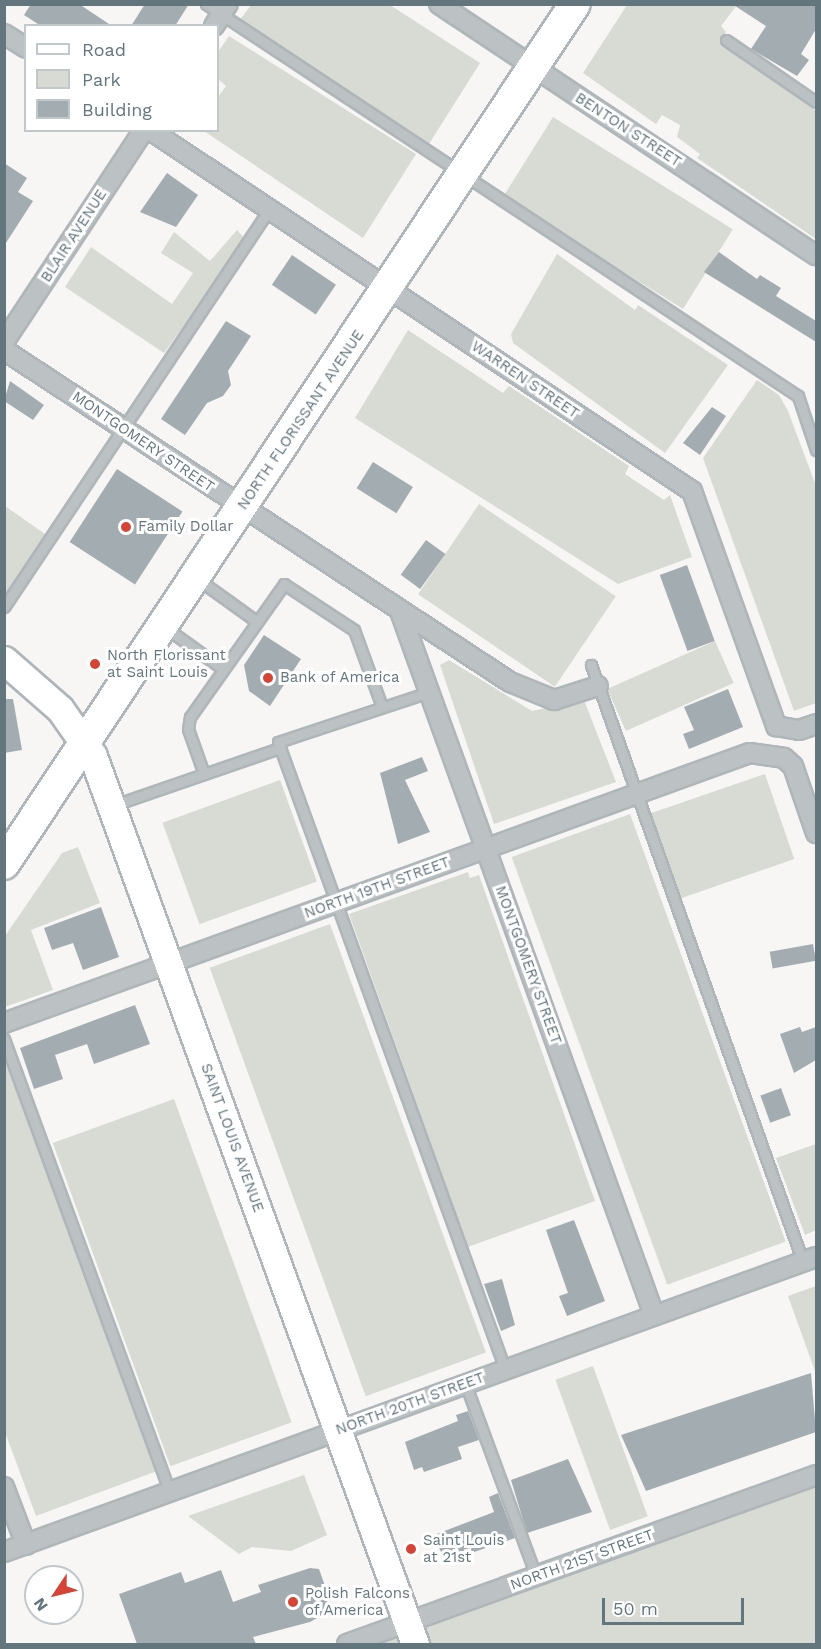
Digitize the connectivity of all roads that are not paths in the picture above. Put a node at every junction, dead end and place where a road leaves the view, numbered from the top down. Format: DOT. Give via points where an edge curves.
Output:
graph roads {
  1 [pos="439,4"];
  2 [pos="575,4"];
  3 [pos="217,12"];
  4 [pos="726,40"];
  5 [pos="534,68"];
  6 [pos="816,102"];
  7 [pos="143,132"];
  8 [pos="153,132"];
  9 [pos="463,175"];
  10 [pos="269,209"];
  11 [pos="816,255"];
  12 [pos="388,289"];
  13 [pos="4,342"];
  14 [pos="4,350"];
  15 [pos="124,430"];
  16 [pos="816,450"];
  17 [pos="242,508"];
  18 [pos="196,577"];
  19 [pos="4,607"];
  20 [pos="401,614"];
  21 [pos="256,621"];
  22 [pos="163,626"];
  23 [pos="4,660"];
  24 [pos="591,665"];
  25 [pos="223,669"];
  26 [pos="598,686"];
  27 [pos="429,692"];
  28 [pos="382,707"];
  29 [pos="816,724"];
  30 [pos="86,742"];
  31 [pos="280,748"];
  32 [pos="204,774"];
  33 [pos="636,794"];
  34 [pos="111,806"];
  35 [pos="816,833"];
  36 [pos="486,849"];
  37 [pos="4,864"];
  38 [pos="336,903"];
  39 [pos="169,964"];
  40 [pos="4,1023"];
  41 [pos="4,1039"];
  42 [pos="810,1260"];
  43 [pos="654,1316"];
  44 [pos="505,1369"];
  45 [pos="465,1383"];
  46 [pos="338,1431"];
  47 [pos="816,1475"];
  48 [pos="4,1487"];
  49 [pos="170,1492"];
  50 [pos="26,1545"];
  51 [pos="4,1552"];
  52 [pos="536,1576"];
  53 [pos="411,1633"];
  54 [pos="346,1644"];
  1 -- 5 [label="street, BENTON STREET"];
  2 -- 5 [label="main road, NORTH FLORISSANT AVENUE"];
  3 -- 9 [label="lane"];
  4 -- 6 [label="lane"];
  5 -- 9 [label="main road, NORTH FLORISSANT AVENUE"];
  5 -- 11 [label="street, BENTON STREET"];
  7 -- 13 [label="street, BLAIR AVENUE"];
  8 -- 10 [label="street, WARREN STREET"];
  9 -- 12 [label="main road, NORTH FLORISSANT AVENUE"];
  9 -- 16 [label="lane" via="798,396"];
  10 -- 12 [label="street, WARREN STREET"];
  10 -- 15 [label="lane"];
  12 -- 17 [label="main road, NORTH FLORISSANT AVENUE"];
  12 -- 29 [label="street, WARREN STREET" via="692,490 776,726 799,730"];
  14 -- 15 [label="street, MONTGOMERY STREET"];
  15 -- 17 [label="street, MONTGOMERY STREET"];
  15 -- 19 [label="lane"];
  17 -- 18 [label="main road, NORTH FLORISSANT AVENUE"];
  17 -- 20 [label="street, MONTGOMERY STREET"];
  18 -- 21 [label="lane"];
  18 -- 22 [label="main road, NORTH FLORISSANT AVENUE"];
  20 -- 26 [label="street, MONTGOMERY STREET" via="544,697 560,699"];
  20 -- 27 [label="street, MONTGOMERY STREET"];
  21 -- 25 [label="lane"];
  21 -- 28 [label="lane" via="284,584 323,608 354,630"];
  22 -- 25 [label="lane"];
  22 -- 30 [label="main road, NORTH FLORISSANT AVENUE"];
  23 -- 30 [label="street, SAINT LOUIS AVENUE" via="60,709"];
  24 -- 26 [label="lane"];
  25 -- 32 [label="lane" via="188,724"];
  26 -- 33 [label="lane"];
  27 -- 28 [label="lane"];
  27 -- 36 [label="street, MONTGOMERY STREET"];
  28 -- 31 [label="lane" via="278,742"];
  30 -- 34 [label="street, SAINT LOUIS AVENUE"];
  30 -- 37 [label="main road, NORTH FLORISSANT AVENUE"];
  31 -- 32 [label="lane"];
  31 -- 38 [label="lane"];
  32 -- 34 [label="lane"];
  33 -- 35 [label="street, NORTH 19TH STREET" via="750,753 784,758 793,766"];
  33 -- 36 [label="street, NORTH 19TH STREET"];
  33 -- 42 [label="lane"];
  34 -- 39 [label="street, SAINT LOUIS AVENUE"];
  36 -- 38 [label="street, NORTH 19TH STREET"];
  36 -- 43 [label="street, MONTGOMERY STREET"];
  38 -- 39 [label="street, NORTH 19TH STREET"];
  38 -- 44 [label="lane"];
  39 -- 40 [label="street, NORTH 19TH STREET"];
  39 -- 46 [label="street, SAINT LOUIS AVENUE"];
  41 -- 49 [label="lane"];
  42 -- 43 [label="street, NORTH 20TH STREET"];
  43 -- 44 [label="street, NORTH 20TH STREET"];
  44 -- 45 [label="street, NORTH 20TH STREET"];
  45 -- 46 [label="street, NORTH 20TH STREET"];
  45 -- 52 [label="lane"];
  46 -- 49 [label="street, NORTH 20TH STREET"];
  46 -- 53 [label="street, SAINT LOUIS AVENUE"];
  47 -- 52 [label="street, NORTH 21ST STREET"];
  48 -- 50 [label="street"];
  49 -- 50 [label="street, NORTH 20TH STREET"];
  50 -- 51 [label="street, NORTH 20TH STREET"];
  52 -- 53 [label="street, NORTH 21ST STREET"];
  53 -- 54 [label="street, NORTH 21ST STREET"];
}
